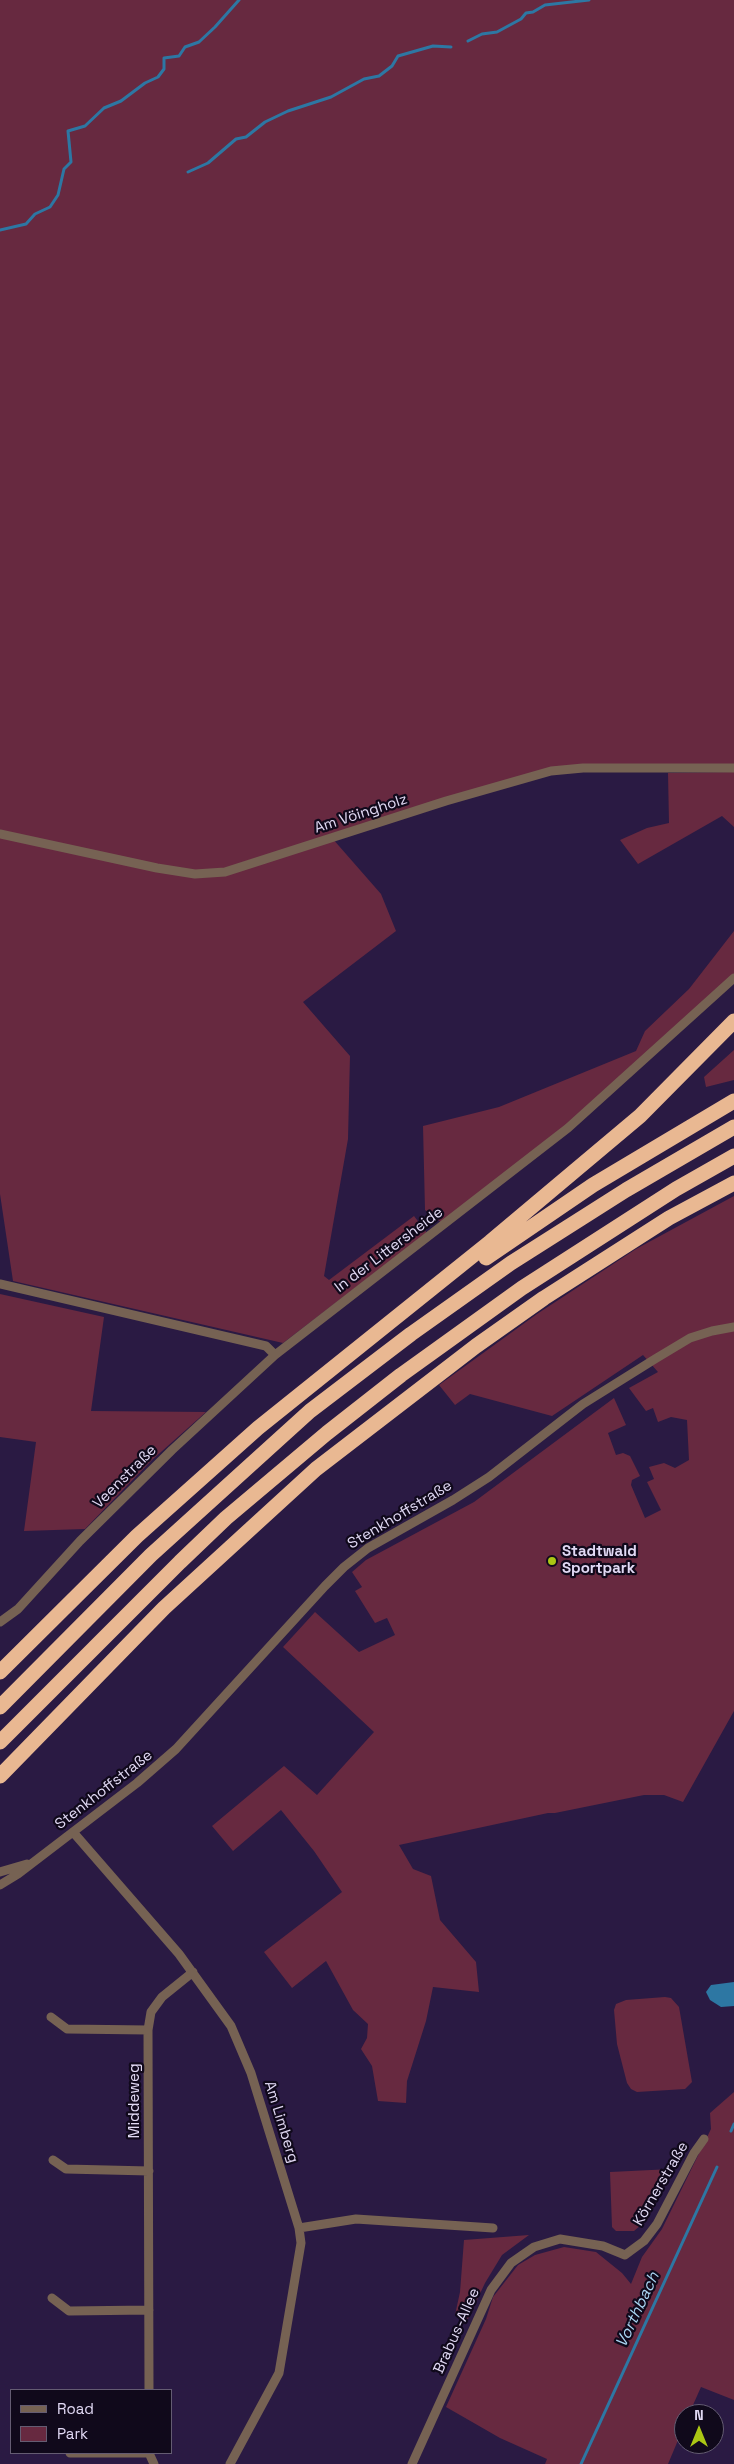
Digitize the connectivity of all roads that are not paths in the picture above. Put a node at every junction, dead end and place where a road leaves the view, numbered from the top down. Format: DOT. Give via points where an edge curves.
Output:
graph roads {
  1 [pos="734,768"];
  2 [pos="0,834"];
  3 [pos="734,978"];
  4 [pos="734,1021"];
  5 [pos="734,1101"];
  6 [pos="734,1127"];
  7 [pos="734,1156"];
  8 [pos="734,1183"];
  9 [pos="0,1284"];
  10 [pos="522,1288"];
  11 [pos="734,1327"];
  12 [pos="275,1355"];
  13 [pos="320,1377"];
  14 [pos="432,1380"];
  15 [pos="0,1622"];
  16 [pos="0,1672"];
  17 [pos="0,1707"];
  18 [pos="0,1742"];
  19 [pos="0,1776"];
  20 [pos="73,1832"];
  21 [pos="32,1862"];
  22 [pos="0,1872"];
  23 [pos="1,1885"];
  24 [pos="193,1972"];
  25 [pos="52,2017"];
  26 [pos="148,2030"];
  27 [pos="704,2139"];
  28 [pos="53,2160"];
  29 [pos="149,2171"];
  30 [pos="299,2228"];
  31 [pos="493,2228"];
  32 [pos="560,2239"];
  33 [pos="52,2298"];
  34 [pos="149,2310"];
  35 [pos="149,2389"];
  36 [pos="230,2464"];
  37 [pos="412,2464"];
  1 -- 2 [label="street, Am Vöingholz" via="550,771 225,872 195,874 157,868"];
  3 -- 12 [label="street, In der Littersheide" via="568,1128"];
  4 -- 13 [label="highway" via="640,1116 490,1242"];
  5 -- 13 [label="highway" via="594,1184"];
  6 -- 17 [label="highway" via="511,1263 310,1411 151,1554"];
  7 -- 10 [label="highway" via="660,1199"];
  8 -- 14 [label="highway" via="668,1218 544,1298"];
  9 -- 12 [label="street" via="266,1346"];
  10 -- 14 [label="highway"];
  10 -- 18 [label="highway" via="327,1433 226,1518"];
  11 -- 20 [label="street, Stenkhoffstraße" via="690,1338 655,1359 583,1404 489,1477 368,1548 344,1566 176,1749"];
  12 -- 15 [label="street, Veenstraße" via="172,1450 18,1608"];
  13 -- 16 [label="highway" via="136,1536"];
  14 -- 19 [label="highway" via="316,1469 240,1537 164,1608"];
  20 -- 21 [label="street, Stenkhoffstraße"];
  20 -- 24 [label="street, Am Limberg"];
  21 -- 22 [label="street, Stenkhoffstraße"];
  21 -- 23 [label="street, Stenkhoffstraße"];
  24 -- 26 [label="street, Middeweg" via="162,1997 151,2012"];
  24 -- 30 [label="street, Am Limberg" via="231,2026 251,2073"];
  25 -- 26 [label="street" via="67,2029"];
  26 -- 29 [label="street, Middeweg"];
  27 -- 32 [label="street, Körnerstraße" via="657,2224 644,2241 625,2255 603,2246"];
  28 -- 29 [label="street" via="66,2169"];
  29 -- 34 [label="street, Middeweg"];
  30 -- 31 [label="street" via="356,2219"];
  30 -- 36 [label="street, Am Limberg" via="301,2243 279,2373"];
  32 -- 37 [label="street, Brabus-Allee" via="534,2247 511,2263 491,2290"];
  33 -- 34 [label="street" via="70,2311"];
  34 -- 35 [label="street, Middeweg"];
}
